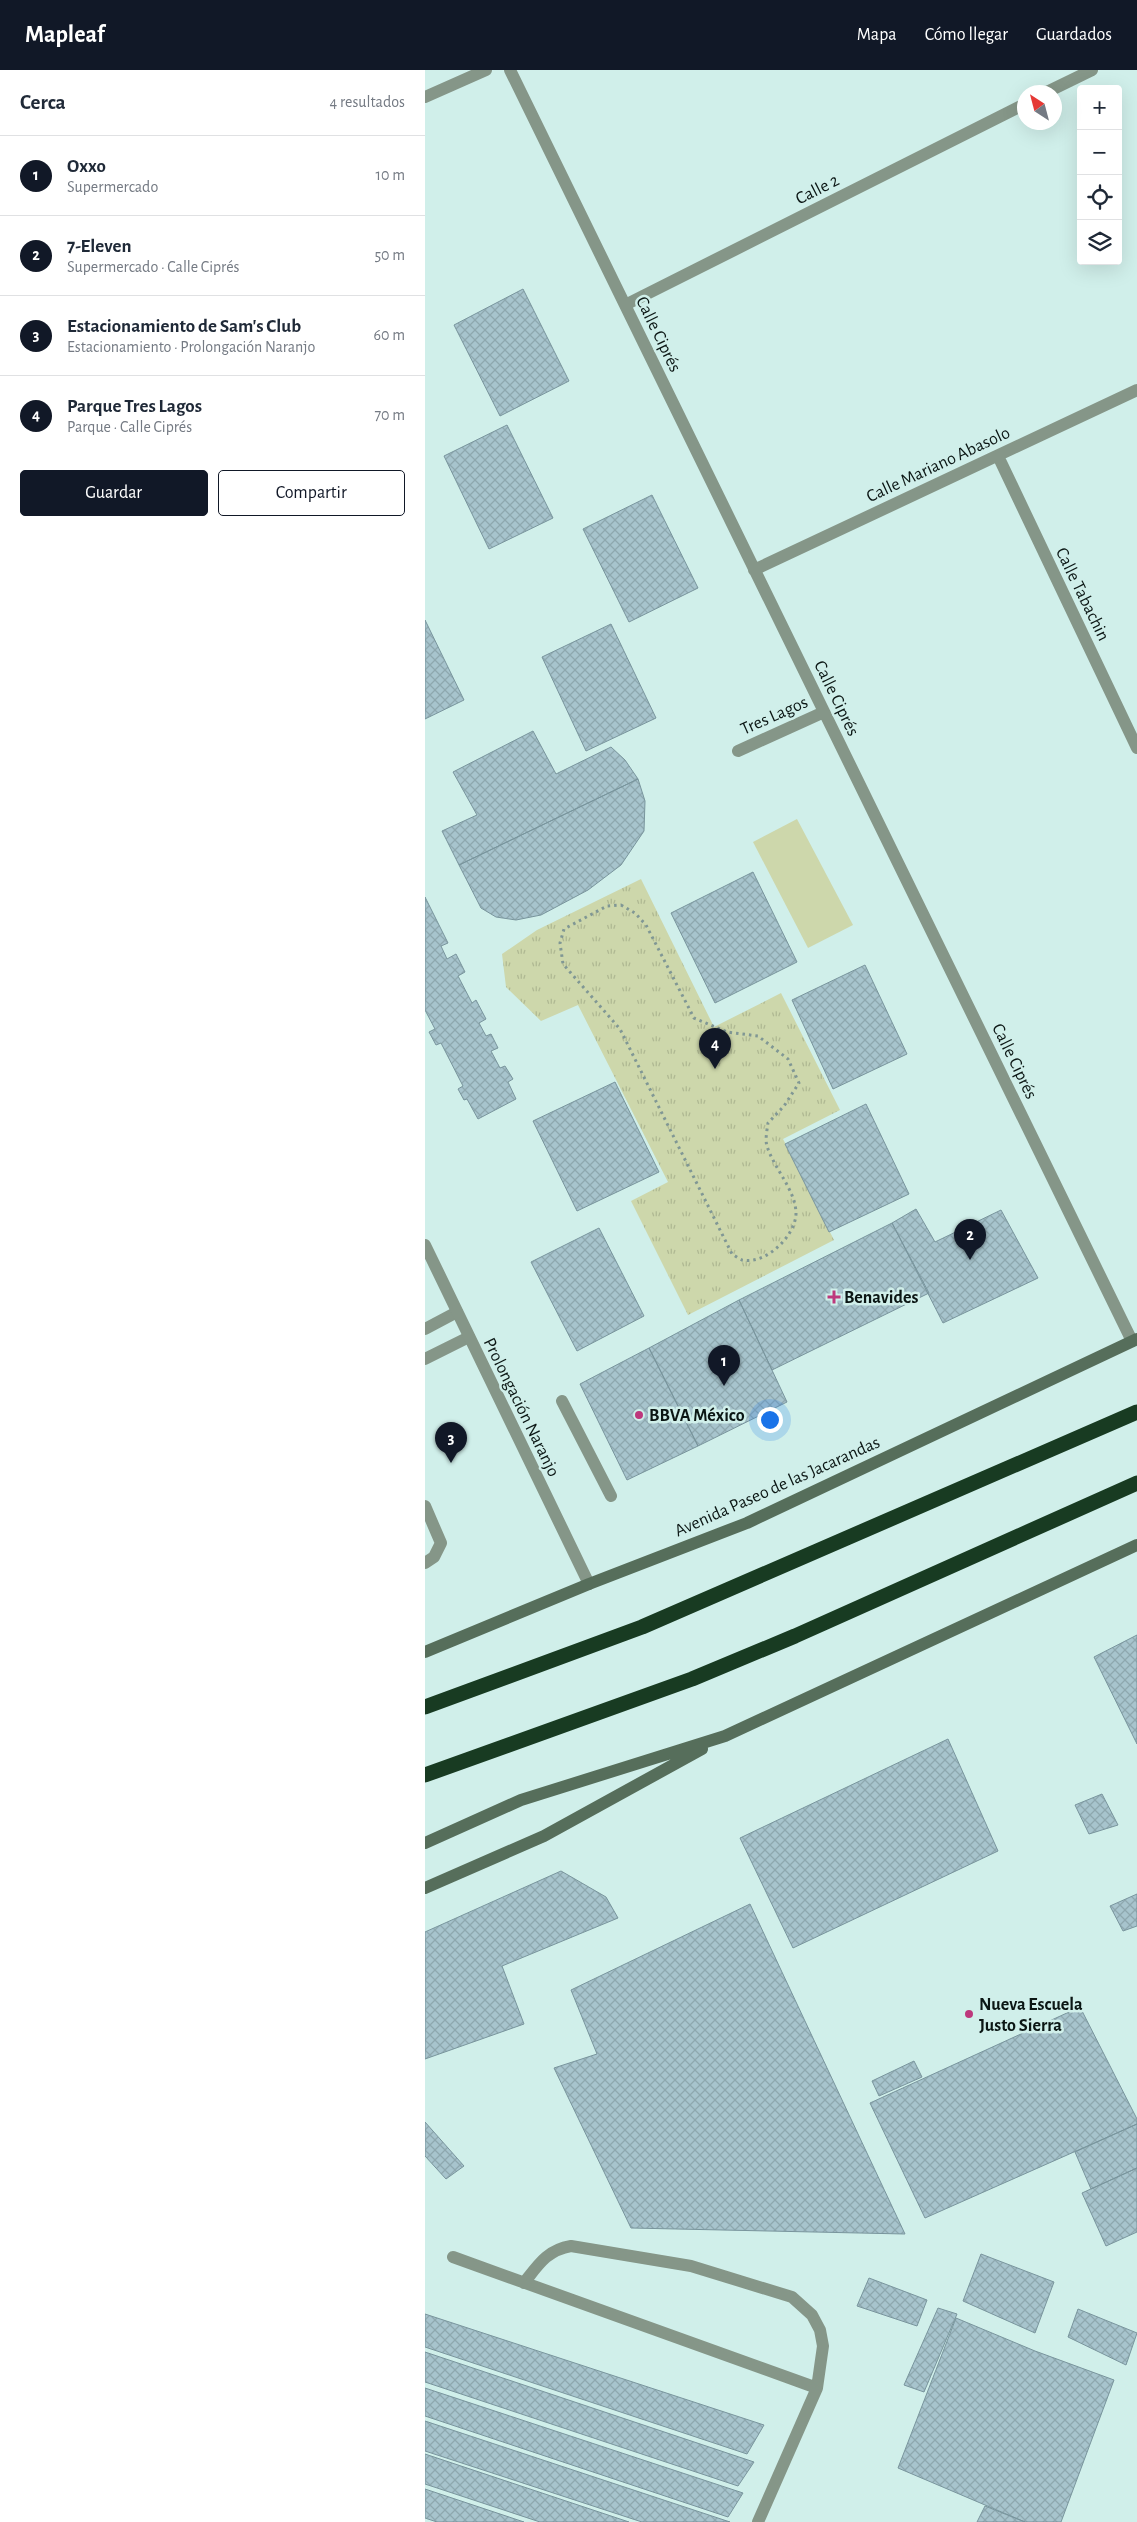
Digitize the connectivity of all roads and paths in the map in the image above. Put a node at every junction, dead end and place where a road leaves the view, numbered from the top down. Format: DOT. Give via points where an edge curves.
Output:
graph roads {
  1 [pos="486,70"];
  2 [pos="510,70"];
  3 [pos="1092,70"];
  4 [pos="1061,85"];
  5 [pos="425,97"];
  6 [pos="1017,108"];
  7 [pos="625,305"];
  8 [pos="1137,390"];
  9 [pos="998,456"];
  10 [pos="754,570"];
  11 [pos="824,712"];
  12 [pos="1137,748"];
  13 [pos="738,750"];
  14 [pos="694,1018"];
  15 [pos="425,1245"];
  16 [pos="457,1312"];
  17 [pos="425,1329"];
  18 [pos="469,1337"];
  19 [pos="1135,1340"];
  20 [pos="425,1359"];
  21 [pos="562,1401"];
  22 [pos="1137,1412"];
  23 [pos="1137,1483"];
  24 [pos="611,1496"];
  25 [pos="425,1506"];
  26 [pos="1137,1545"];
  27 [pos="425,1563"];
  28 [pos="589,1584"];
  29 [pos="425,1652"];
  30 [pos="425,1707"];
  31 [pos="725,1736"];
  32 [pos="425,1775"];
  33 [pos="425,1842"];
  34 [pos="425,1888"];
  35 [pos="453,2257"];
  36 [pos="524,2283"];
  37 [pos="817,2388"];
  38 [pos="758,2522"];
  1 -- 5 [label="street"];
  2 -- 7 [label="street, Calle Ciprés"];
  3 -- 4 [label="street"];
  6 -- 7 [label="street, Calle 2"];
  7 -- 10 [label="street, Calle Ciprés"];
  8 -- 9 [label="street, Calle Mariano Abasolo"];
  9 -- 10 [label="street, Calle Mariano Abasolo"];
  9 -- 12 [label="street, Calle Tabachin"];
  10 -- 11 [label="street, Calle Ciprés"];
  11 -- 13 [label="street, Tres Lagos"];
  11 -- 19 [label="street, Calle Ciprés"];
  14 -- 14 [label="path" via="647,925 635,913 621,905 607,906 564,928 560,943 563,964 621,1029 732,1254 742,1260 759,1258 774,1251 787,1238 796,1215 791,1196 767,1145 768,1123 799,1083 788,1059 758,1036 727,1032"];
  15 -- 16 [label="street, Prolongación Naranjo"];
  16 -- 17 [label="street"];
  16 -- 18 [label="street, Prolongación Naranjo"];
  18 -- 20 [label="street"];
  18 -- 28 [label="street, Prolongación Naranjo"];
  19 -- 28 [label="main road, Avenida Paseo de las Jacarandas" via="747,1523"];
  21 -- 24 [label="street"];
  22 -- 30 [label="highway" via="651,1623"];
  23 -- 32 [label="highway" via="795,1636 692,1678"];
  25 -- 27 [label="street" via="441,1543 435,1557"];
  26 -- 31 [label="main road"];
  28 -- 29 [label="main road, Avenida Paseo de las Jacarandas"];
  31 -- 33 [label="main road" via="521,1800"];
  31 -- 34 [label="main road" via="544,1836"];
  35 -- 36 [label="street"];
  36 -- 37 [label="street"];
  36 -- 37 [label="street" via="545,2256 558,2248 571,2246 691,2266 792,2297 812,2315 820,2330 823,2346"];
  37 -- 38 [label="street"];
}
